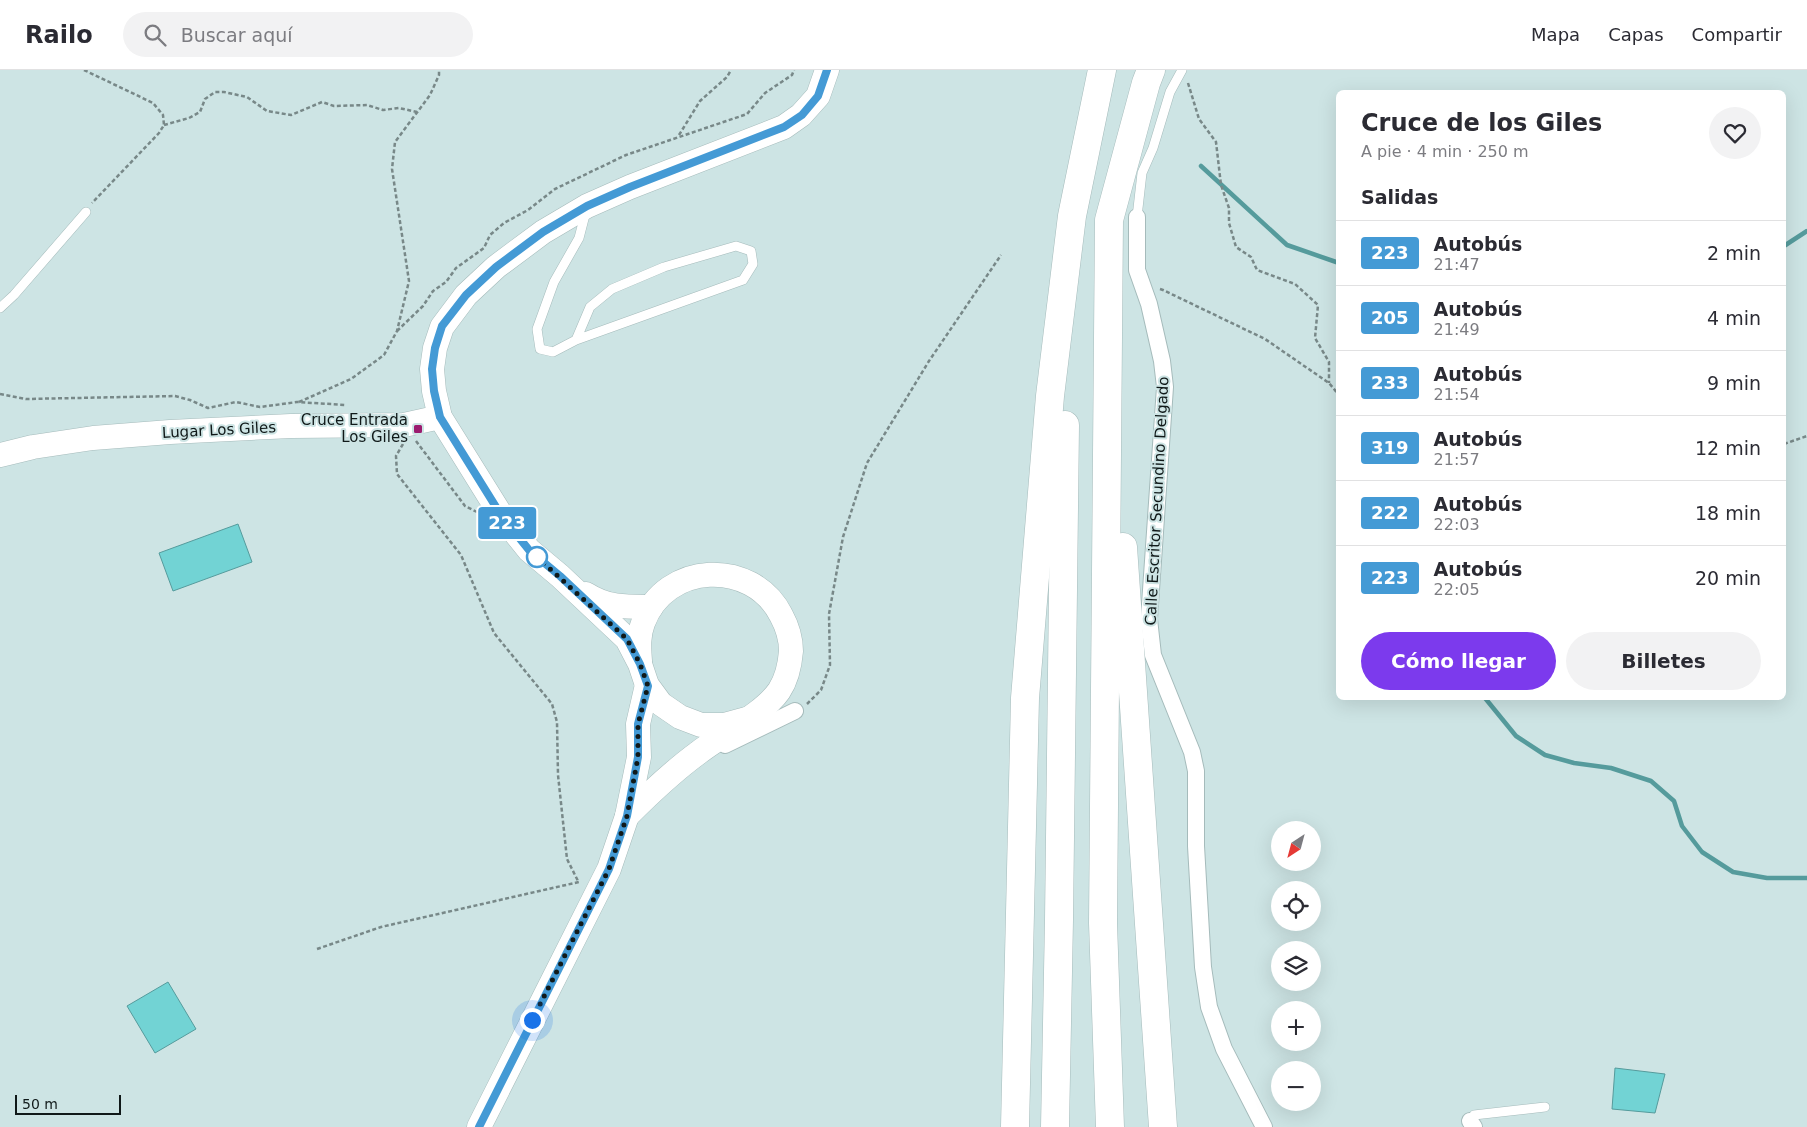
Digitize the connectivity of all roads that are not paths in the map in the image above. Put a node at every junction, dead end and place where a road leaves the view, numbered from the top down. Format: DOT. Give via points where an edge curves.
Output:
graph roads {
  1 [pos="827,70"];
  2 [pos="1102,70"];
  3 [pos="1151,70"];
  4 [pos="1182,70"];
  5 [pos="587,206"];
  6 [pos="86,212"];
  7 [pos="1138,218"];
  8 [pos="1066,271"];
  9 [pos="0,308"];
  10 [pos="1108,336"];
  11 [pos="576,340"];
  12 [pos="440,417"];
  13 [pos="0,455"];
  14 [pos="560,576"];
  15 [pos="652,607"];
  16 [pos="644,675"];
  17 [pos="755,713"];
  18 [pos="679,769"];
  19 [pos="627,816"];
  20 [pos="1545,1107"];
  21 [pos="1472,1124"];
  22 [pos="479,1127"];
  23 [pos="1015,1127"];
  24 [pos="1055,1127"];
  25 [pos="1110,1127"];
  26 [pos="1163,1127"];
  27 [pos="1264,1127"];
  1 -- 5 [label="main road" via="818,96 802,115 784,127"];
  2 -- 8 [label="highway" via="1072,216"];
  3 -- 10 [label="highway" via="1109,220"];
  4 -- 7 [label="lane" via="1170,92 1142,173"];
  5 -- 11 [label="lane" via="579,238 554,282 537,329 540,349 553,352"];
  5 -- 12 [label="main road" via="543,232 496,267 466,295 442,326 432,369"];
  6 -- 9 [label="lane" via="43,264"];
  7 -- 27 [label="street, Calle Escritor Secundino Delgado" via="1137,270 1149,304 1165,387 1148,619 1153,655 1192,752 1196,771 1196,846 1208,1007 1224,1049"];
  8 -- 23 [label="highway" via="1050,396 1025,698"];
  8 -- 24 [label="highway"];
  10 -- 25 [label="highway" via="1103,923"];
  10 -- 26 [label="highway"];
  11 -- 11 [label="lane" via="743,280 753,264 751,251 736,246 664,267 612,288 590,307"];
  12 -- 13 [label="main road, Lugar Los Giles" via="409,432 291,426 170,432 33,446"];
  12 -- 14 [label="main road" via="501,515 529,550"];
  14 -- 15 [label="main road" via="596,600 620,607"];
  14 -- 16 [label="main road" via="627,639"];
  15 -- 16 [label="main road" via="643,623 639,641"];
  15 -- 17 [label="main road" via="681,581 707,574 733,576 757,586 776,604 788,628 791,649 788,670 780,690"];
  16 -- 17 [label="main road" via="661,704 687,720 702,725 724,726"];
  16 -- 19 [label="main road" via="638,757"];
  17 -- 18 [label="main road"];
  17 -- 18 [label="street" via="795,711"];
  18 -- 19 [label="main road" via="664,779"];
  19 -- 22 [label="main road" via="609,869 587,889"];
  20 -- 21 [label="lane" via="1474,1115"];
}
